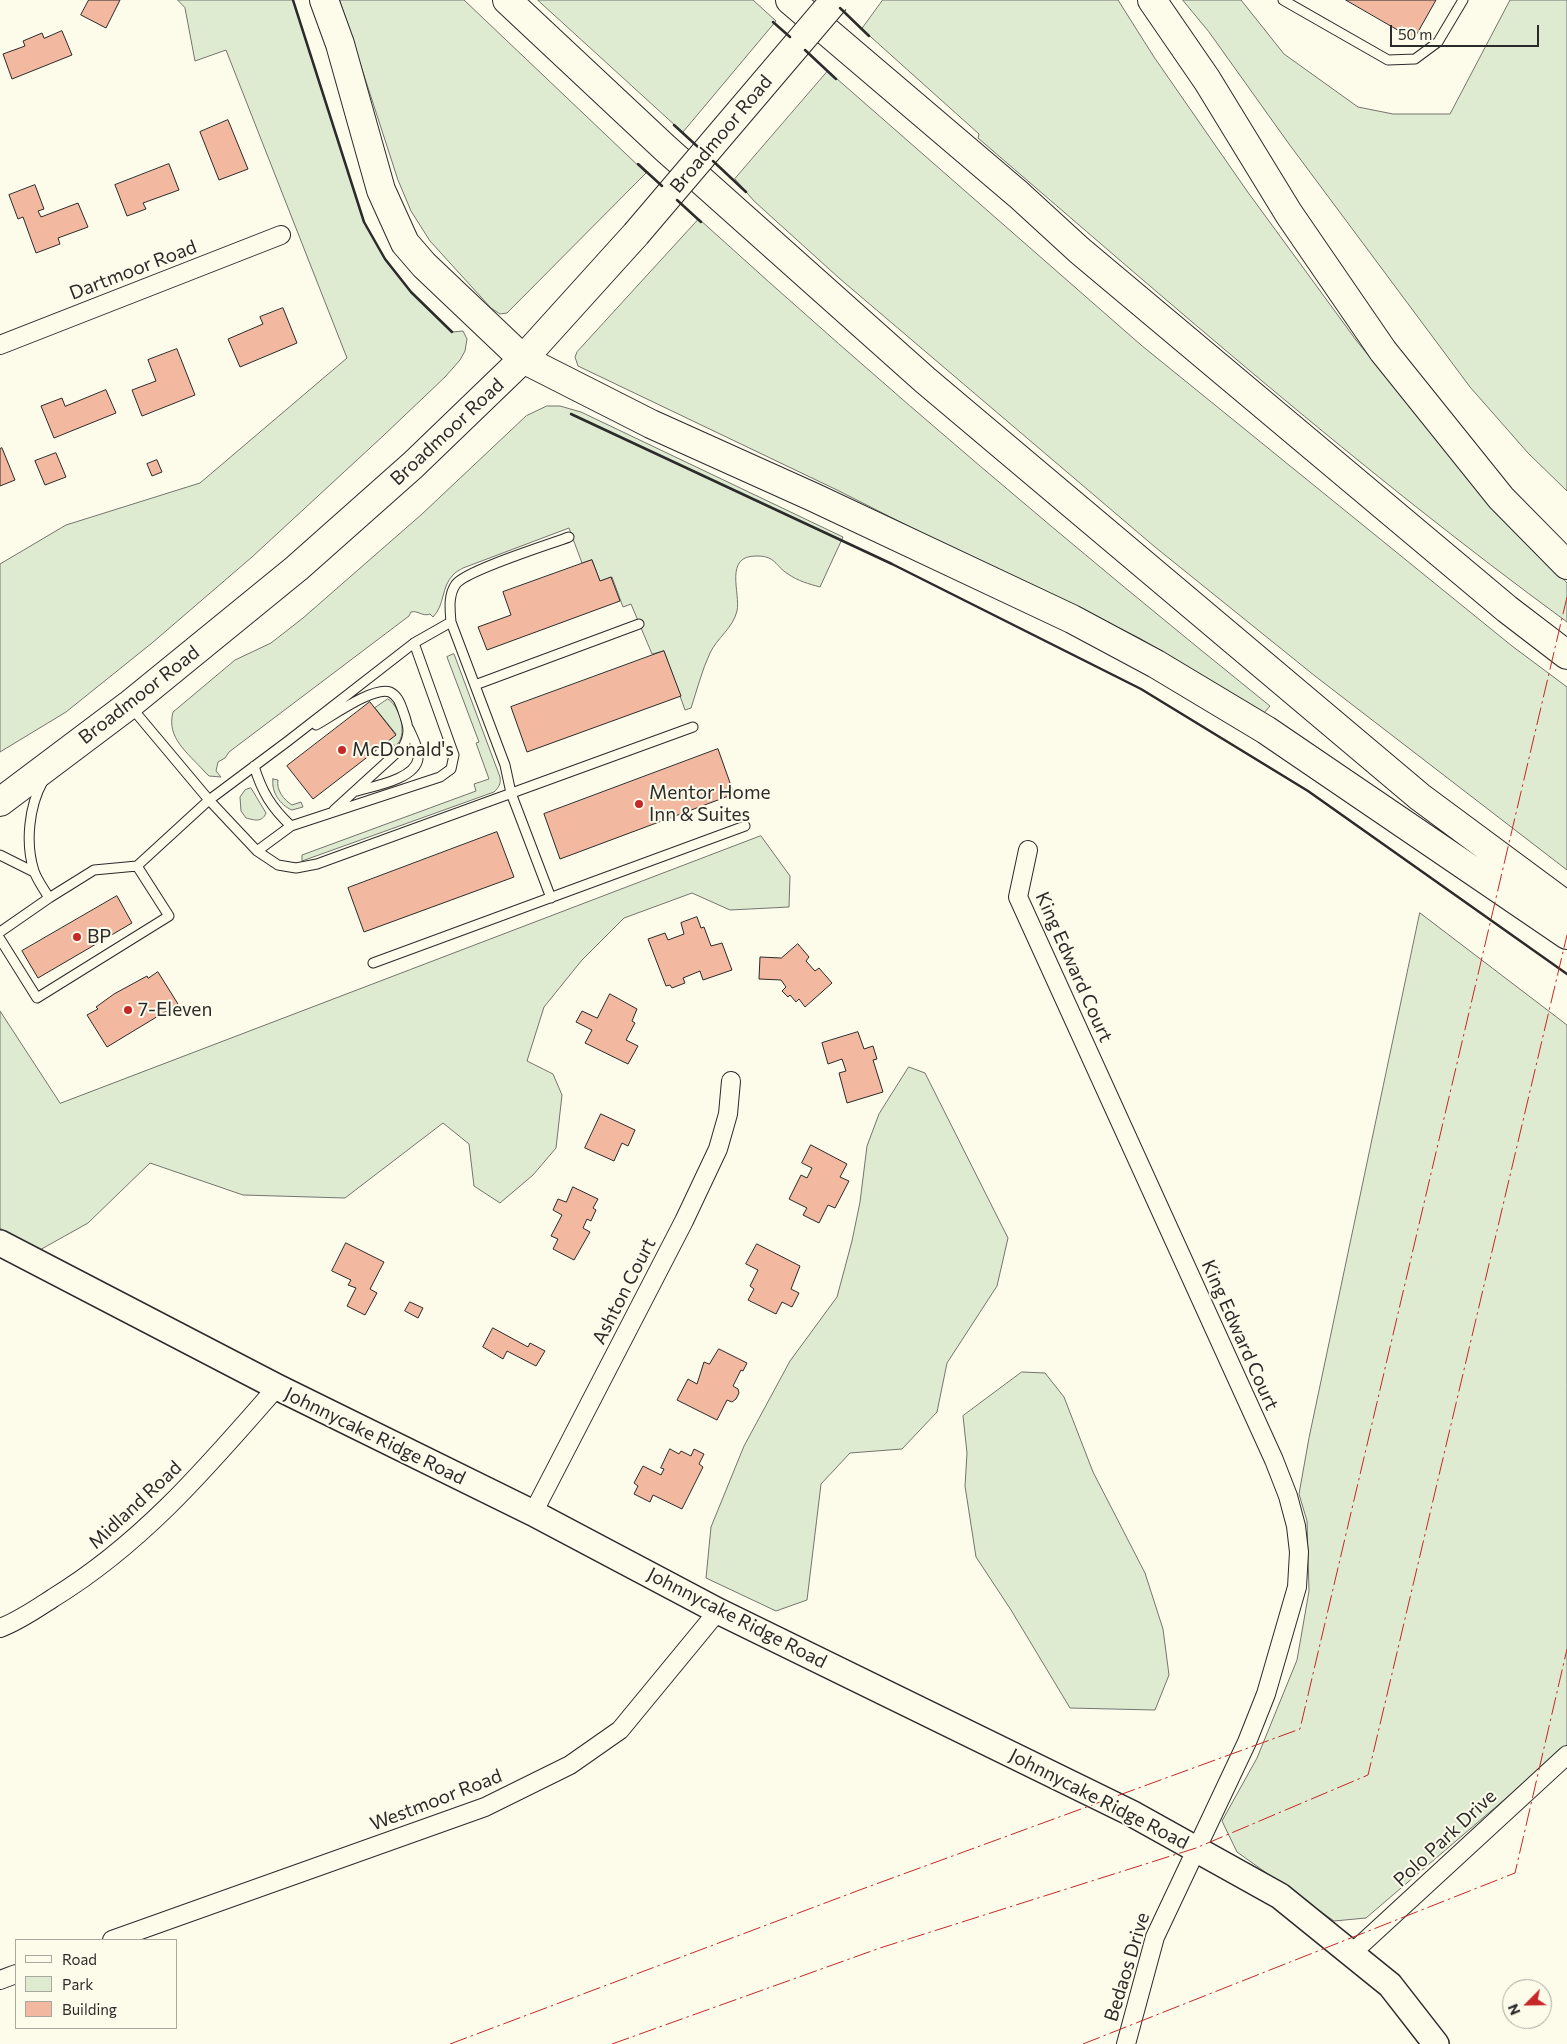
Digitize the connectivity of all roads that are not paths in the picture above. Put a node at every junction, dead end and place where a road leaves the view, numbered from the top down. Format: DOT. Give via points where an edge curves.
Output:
graph roads {
  1 [pos="324,0"];
  2 [pos="507,0"];
  3 [pos="790,0"];
  4 [pos="835,0"];
  5 [pos="1152,0"];
  6 [pos="1283,0"];
  7 [pos="1463,0"];
  8 [pos="281,235"];
  9 [pos="0,345"];
  10 [pos="523,359"];
  11 [pos="569,537"];
  12 [pos="1567,565"];
  13 [pos="452,622"];
  14 [pos="639,624"];
  15 [pos="414,643"];
  16 [pos="1567,655"];
  17 [pos="475,685"];
  18 [pos="129,705"];
  19 [pos="409,728"];
  20 [pos="693,728"];
  21 [pos="288,741"];
  22 [pos="54,761"];
  23 [pos="254,766"];
  24 [pos="354,792"];
  25 [pos="511,793"];
  26 [pos="208,800"];
  27 [pos="0,802"];
  28 [pos="330,813"];
  29 [pos="291,826"];
  30 [pos="745,826"];
  31 [pos="1028,850"];
  32 [pos="257,851"];
  33 [pos="0,855"];
  34 [pos="137,866"];
  35 [pos="34,872"];
  36 [pos="49,898"];
  37 [pos="551,898"];
  38 [pos="1567,906"];
  39 [pos="0,932"];
  40 [pos="1567,935"];
  41 [pos="0,938"];
  42 [pos="373,963"];
  43 [pos="731,1081"];
  44 [pos="0,1243"];
  45 [pos="277,1387"];
  46 [pos="533,1513"];
  47 [pos="718,1611"];
  48 [pos="0,1628"];
  49 [pos="1567,1755"];
  50 [pos="1196,1848"];
  51 [pos="115,1939"];
  52 [pos="1352,1953"];
  53 [pos="15,1974"];
  54 [pos="0,1980"];
  55 [pos="1126,2044"];
  56 [pos="1436,2044"];
  1 -- 10 [label="main road" via="340,44 381,190 405,243"];
  2 -- 38 [label="main road" via="665,148 925,380 1420,797"];
  3 -- 16 [label="main road" via="1086,256 1507,609"];
  4 -- 10 [label="main road, Broadmoor Road, bridge" via="636,234"];
  5 -- 12 [label="main road" via="1383,351 1501,498"];
  6 -- 7 [label="lane" via="1388,60 1415,59 1438,42"];
  8 -- 9 [label="street, Dartmoor Road"];
  10 -- 18 [label="main road, Broadmoor Road" via="413,465 297,568"];
  10 -- 40 [label="main road" via="651,424 1064,615 1156,664 1266,730"];
  11 -- 13 [label="lane" via="470,573 455,585 450,602"];
  13 -- 15 [label="lane"];
  13 -- 17 [label="lane"];
  14 -- 17 [label="lane"];
  15 -- 21 [label="lane"];
  15 -- 28 [label="lane" via="454,755 451,768 440,777"];
  17 -- 25 [label="lane" via="505,765"];
  18 -- 22 [label="main road, Broadmoor Road"];
  18 -- 26 [label="lane"];
  19 -- 21 [label="lane" via="398,699 390,692 379,692"];
  19 -- 24 [label="lane" via="403,747"];
  19 -- 24 [label="lane" via="417,749 418,760 414,769 408,775"];
  20 -- 25 [label="lane"];
  21 -- 23 [label="lane"];
  22 -- 27 [label="main road, Broadmoor Road"];
  22 -- 35 [label="lane" via="38,790 31,820"];
  23 -- 26 [label="lane"];
  23 -- 29 [label="lane" via="269,802"];
  24 -- 28 [label="lane"];
  25 -- 32 [label="lane" via="317,864 296,868 278,864"];
  25 -- 37 [label="lane"];
  26 -- 32 [label="lane"];
  26 -- 34 [label="lane"];
  28 -- 29 [label="lane"];
  29 -- 32 [label="lane"];
  30 -- 37 [label="lane"];
  31 -- 50 [label="street, King Edward Court" via="1018,897 1274,1460 1296,1526 1299,1552 1296,1587 1266,1694 1247,1742"];
  33 -- 35 [label="lane"];
  34 -- 36 [label="lane" via="94,870"];
  34 -- 41 [label="lane" via="169,916 37,998"];
  35 -- 36 [label="lane"];
  36 -- 39 [label="lane"];
  37 -- 42 [label="lane"];
  43 -- 46 [label="street, Ashton Court" via="728,1114 715,1156"];
  44 -- 45 [label="main road, Johnnycake Ridge Road"];
  45 -- 46 [label="main road, Johnnycake Ridge Road"];
  45 -- 48 [label="street, Midland Road" via="196,1480 121,1551 76,1584"];
  46 -- 47 [label="main road, Johnnycake Ridge Road"];
  47 -- 50 [label="main road, Johnnycake Ridge Road" via="1132,1813"];
  47 -- 51 [label="street, Westmoor Road" via="620,1730 570,1765 485,1807"];
  49 -- 52 [label="street, Polo Park Drive"];
  50 -- 52 [label="main road, Johnnycake Ridge Road" via="1280,1896"];
  50 -- 55 [label="street, Bedaos Drive" via="1155,1937"];
  52 -- 56 [label="main road, Johnnycake Ridge Road" via="1390,1985"];
  53 -- 54 [label="street"];
}
